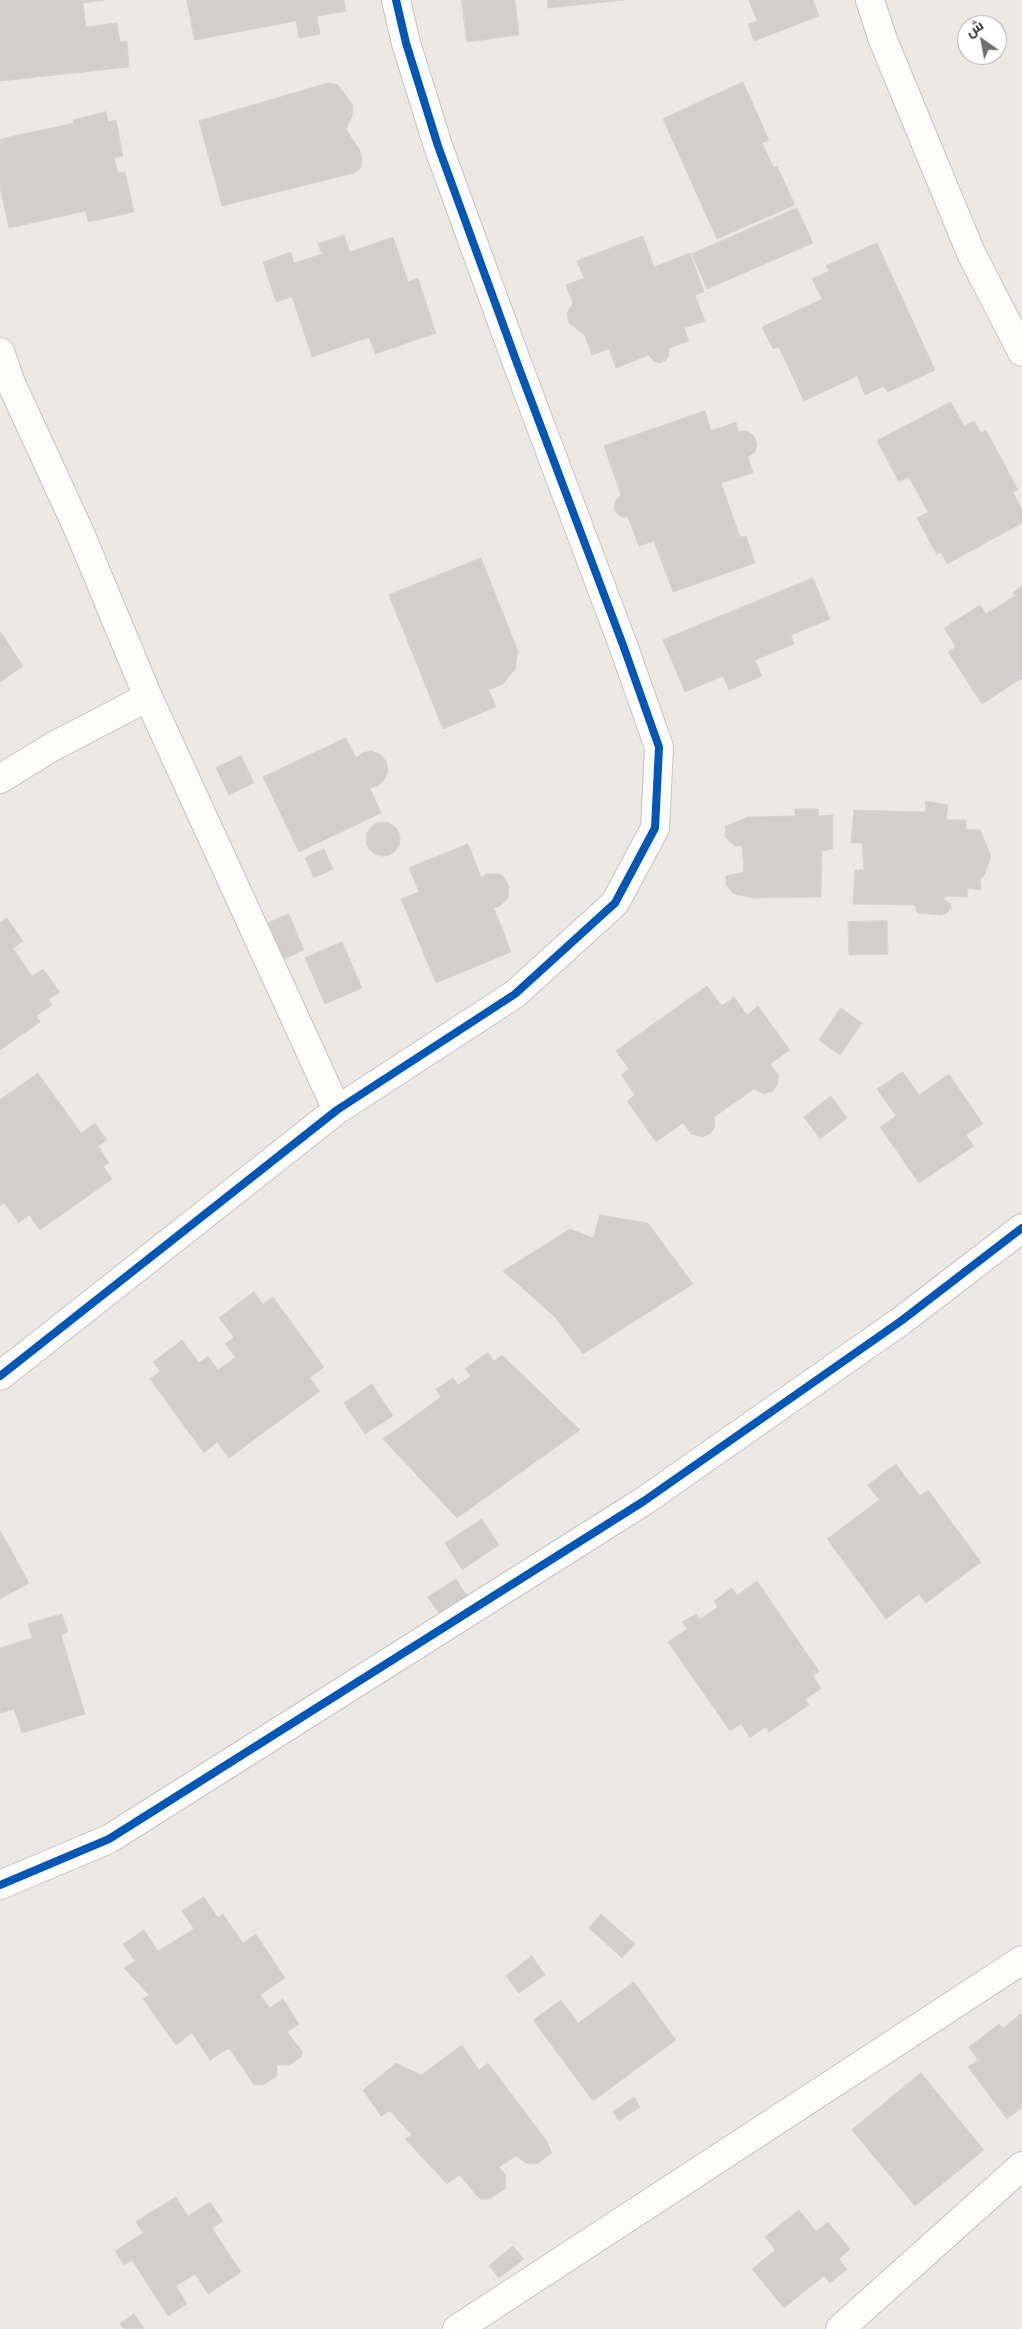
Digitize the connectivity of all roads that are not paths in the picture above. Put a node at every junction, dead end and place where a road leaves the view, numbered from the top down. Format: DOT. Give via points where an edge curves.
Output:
graph roads {
  1 [pos="396,0"];
  2 [pos="870,0"];
  3 [pos="0,352"];
  4 [pos="1022,352"];
  5 [pos="148,697"];
  6 [pos="0,779"];
  7 [pos="337,1110"];
  8 [pos="1022,1228"];
  9 [pos="0,1376"];
  10 [pos="0,1886"];
  11 [pos="1022,1960"];
  12 [pos="1022,2166"];
  13 [pos="457,2329"];
  14 [pos="840,2329"];
  1 -- 7 [label="street" via="438,146 659,747 656,810 655,828 615,903 515,994"];
  2 -- 4 [label="street" via="883,40 971,253"];
  3 -- 5 [label="street"];
  5 -- 6 [label="street" via="52,747"];
  5 -- 7 [label="street"];
  7 -- 9 [label="street"];
  8 -- 10 [label="street" via="900,1321 644,1501 109,1838"];
  11 -- 13 [label="street"];
  12 -- 14 [label="street"];
}
